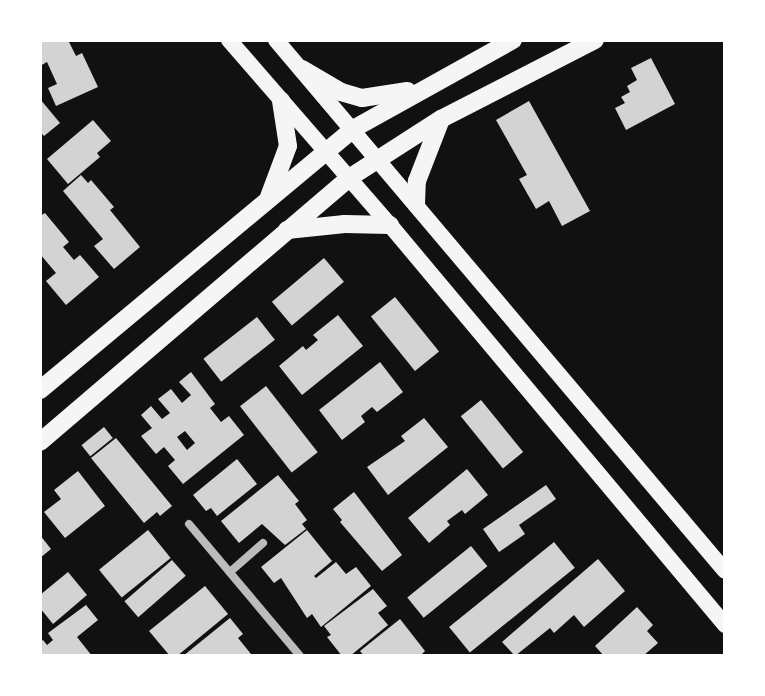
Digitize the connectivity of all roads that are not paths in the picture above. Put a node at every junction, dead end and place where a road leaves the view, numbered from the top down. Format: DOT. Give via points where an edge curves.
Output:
graph roads {
  1 [pos="229,40"];
  2 [pos="276,40"];
  3 [pos="513,40"];
  4 [pos="595,40"];
  5 [pos="302,69"];
  6 [pos="426,86"];
  7 [pos="281,101"];
  8 [pos="441,119"];
  9 [pos="353,129"];
  10 [pos="326,150"];
  11 [pos="377,159"];
  12 [pos="349,178"];
  13 [pos="266,203"];
  14 [pos="416,204"];
  15 [pos="390,225"];
  16 [pos="287,230"];
  17 [pos="40,390"];
  18 [pos="40,442"];
  19 [pos="189,524"];
  20 [pos="263,543"];
  21 [pos="725,571"];
  22 [pos="230,572"];
  23 [pos="725,625"];
  24 [pos="300,656"];
  1 -- 7 [label="main road"];
  2 -- 5 [label="main road"];
  3 -- 6 [label="main road"];
  4 -- 8 [label="main road"];
  5 -- 6 [label="main road" via="362,98"];
  5 -- 9 [label="main road"];
  6 -- 9 [label="main road"];
  7 -- 10 [label="main road"];
  7 -- 13 [label="main road" via="288,146"];
  8 -- 11 [label="main road"];
  8 -- 14 [label="main road" via="417,181"];
  9 -- 10 [label="main road"];
  9 -- 11 [label="main road"];
  10 -- 12 [label="main road"];
  10 -- 13 [label="main road"];
  11 -- 12 [label="main road"];
  11 -- 14 [label="main road"];
  12 -- 15 [label="main road"];
  12 -- 16 [label="main road"];
  13 -- 17 [label="main road"];
  14 -- 21 [label="main road"];
  15 -- 16 [label="main road"];
  15 -- 23 [label="main road"];
  16 -- 18 [label="main road"];
  19 -- 22 [label="street"];
  20 -- 22 [label="street"];
  22 -- 24 [label="street"];
}
